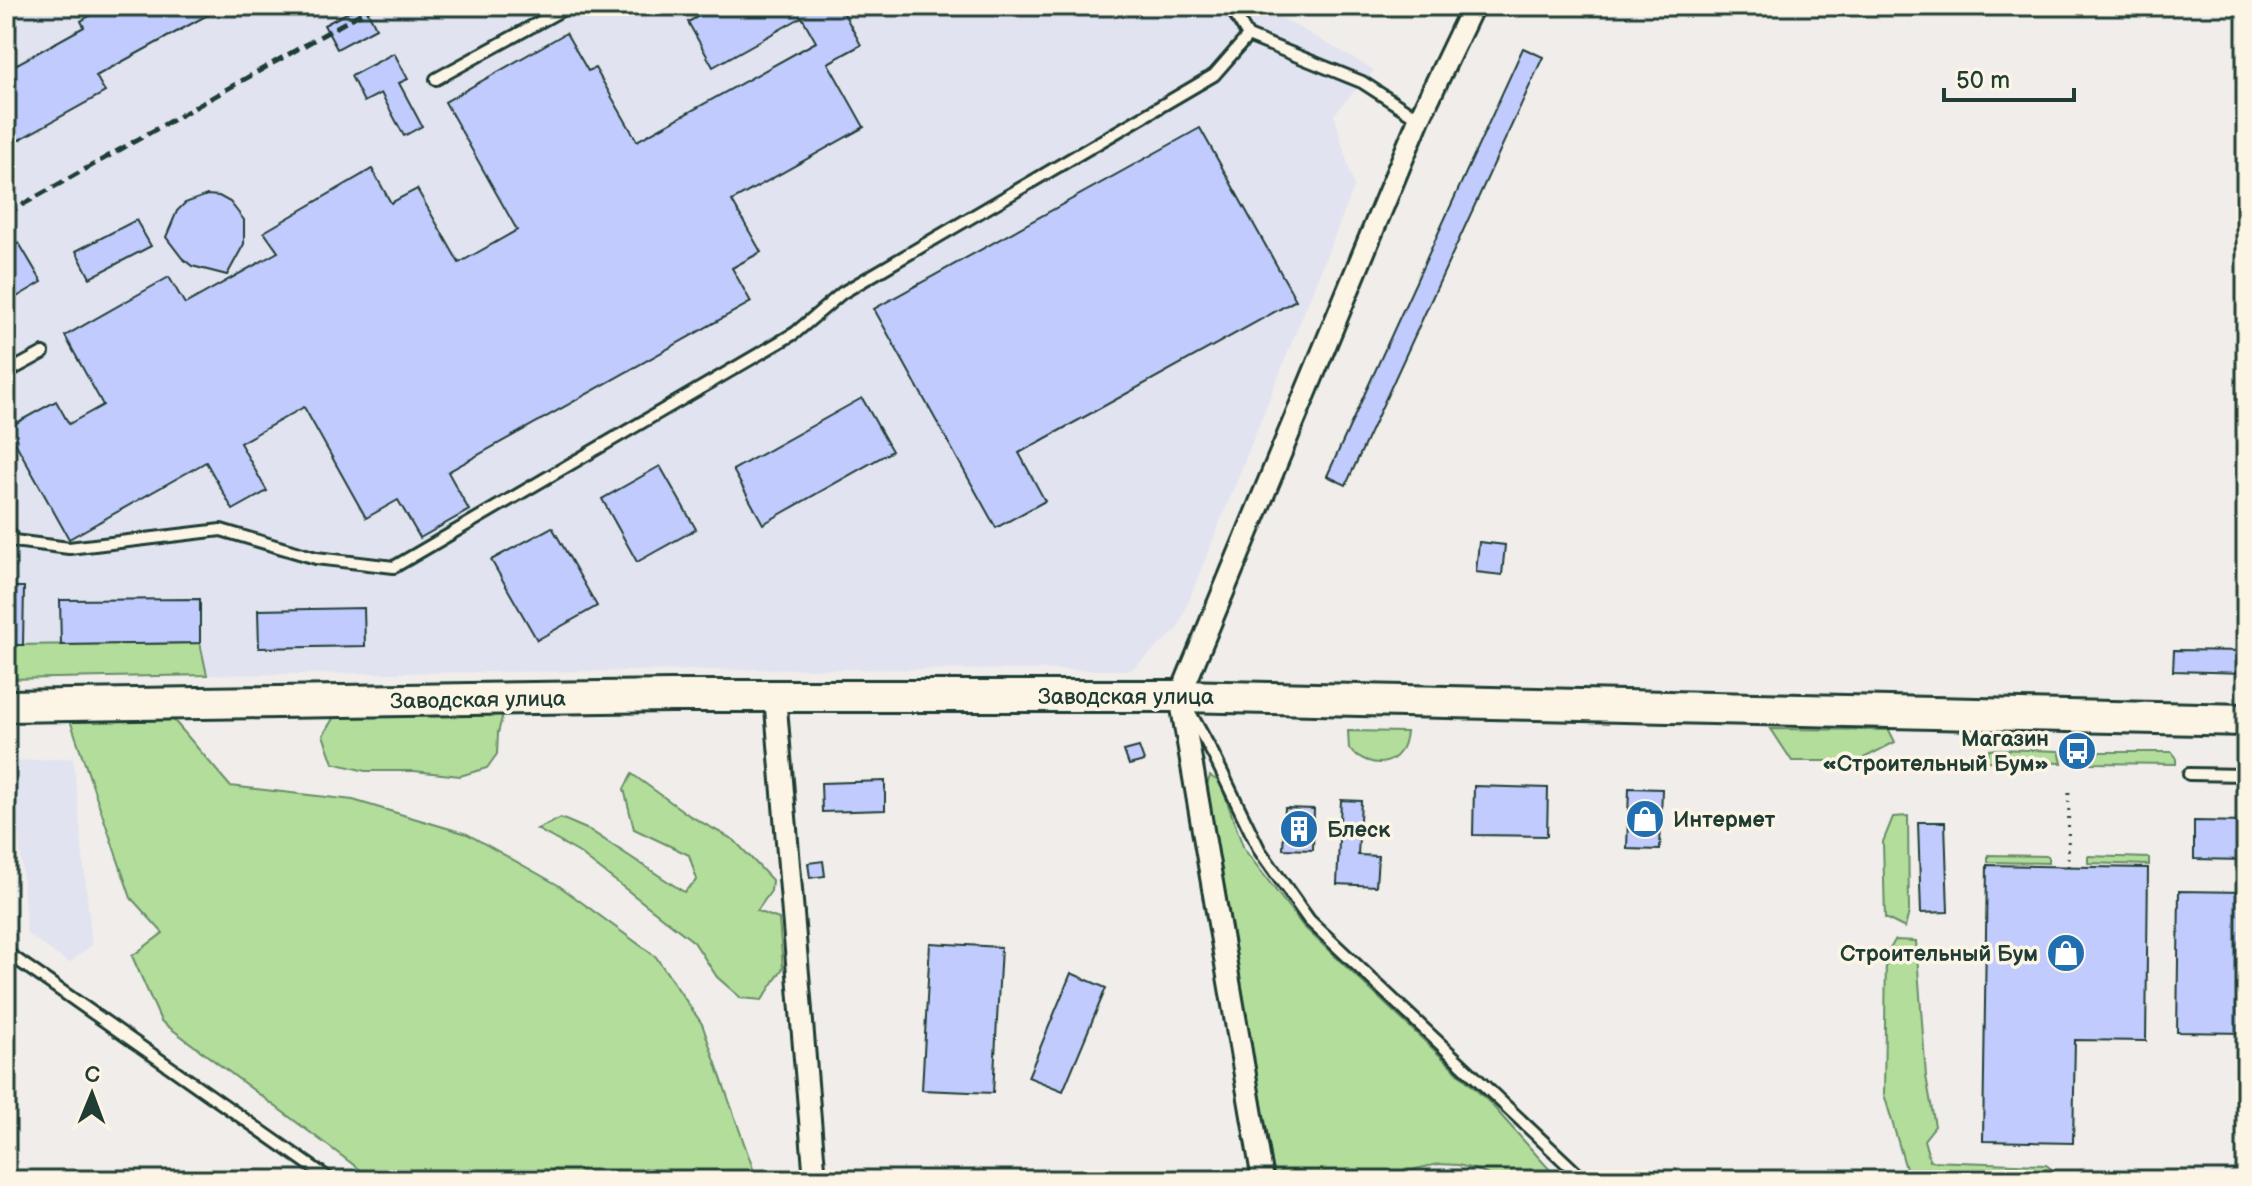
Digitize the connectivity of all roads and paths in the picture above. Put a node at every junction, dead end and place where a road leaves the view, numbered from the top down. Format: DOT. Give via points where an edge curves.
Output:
graph roads {
  1 [pos="569,6"];
  2 [pos="1230,6"];
  3 [pos="1473,6"];
  4 [pos="1248,36"];
  5 [pos="436,79"];
  6 [pos="1419,119"];
  7 [pos="43,353"];
  8 [pos="6,373"];
  9 [pos="6,527"];
  10 [pos="10,544"];
  11 [pos="775,696"];
  12 [pos="1180,696"];
  13 [pos="6,706"];
  14 [pos="2246,720"];
  15 [pos="2189,774"];
  16 [pos="2246,775"];
  17 [pos="2069,788"];
  18 [pos="2068,867"];
  19 [pos="6,952"];
  20 [pos="331,1180"];
  21 [pos="815,1180"];
  22 [pos="1263,1180"];
  23 [pos="1584,1180"];
  1 -- 5 [label="lane"];
  2 -- 4 [label="lane"];
  3 -- 6 [label="street"];
  4 -- 6 [label="lane" via="1362,82"];
  4 -- 10 [label="lane" via="1214,75 842,293 795,333 394,567 316,558 221,530 69,548"];
  6 -- 12 [label="street"];
  7 -- 8 [label="lane"];
  9 -- 10 [label="lane"];
  11 -- 12 [label="main road, Заводская улица"];
  11 -- 13 [label="main road, Заводская улица"];
  11 -- 21 [label="street"];
  12 -- 14 [label="main road, Заводская улица"];
  12 -- 22 [label="street"];
  12 -- 23 [label="lane" via="1260,851 1309,920"];
  15 -- 16 [label="lane"];
  17 -- 18 [label="path"];
  19 -- 20 [label="lane"];
}
